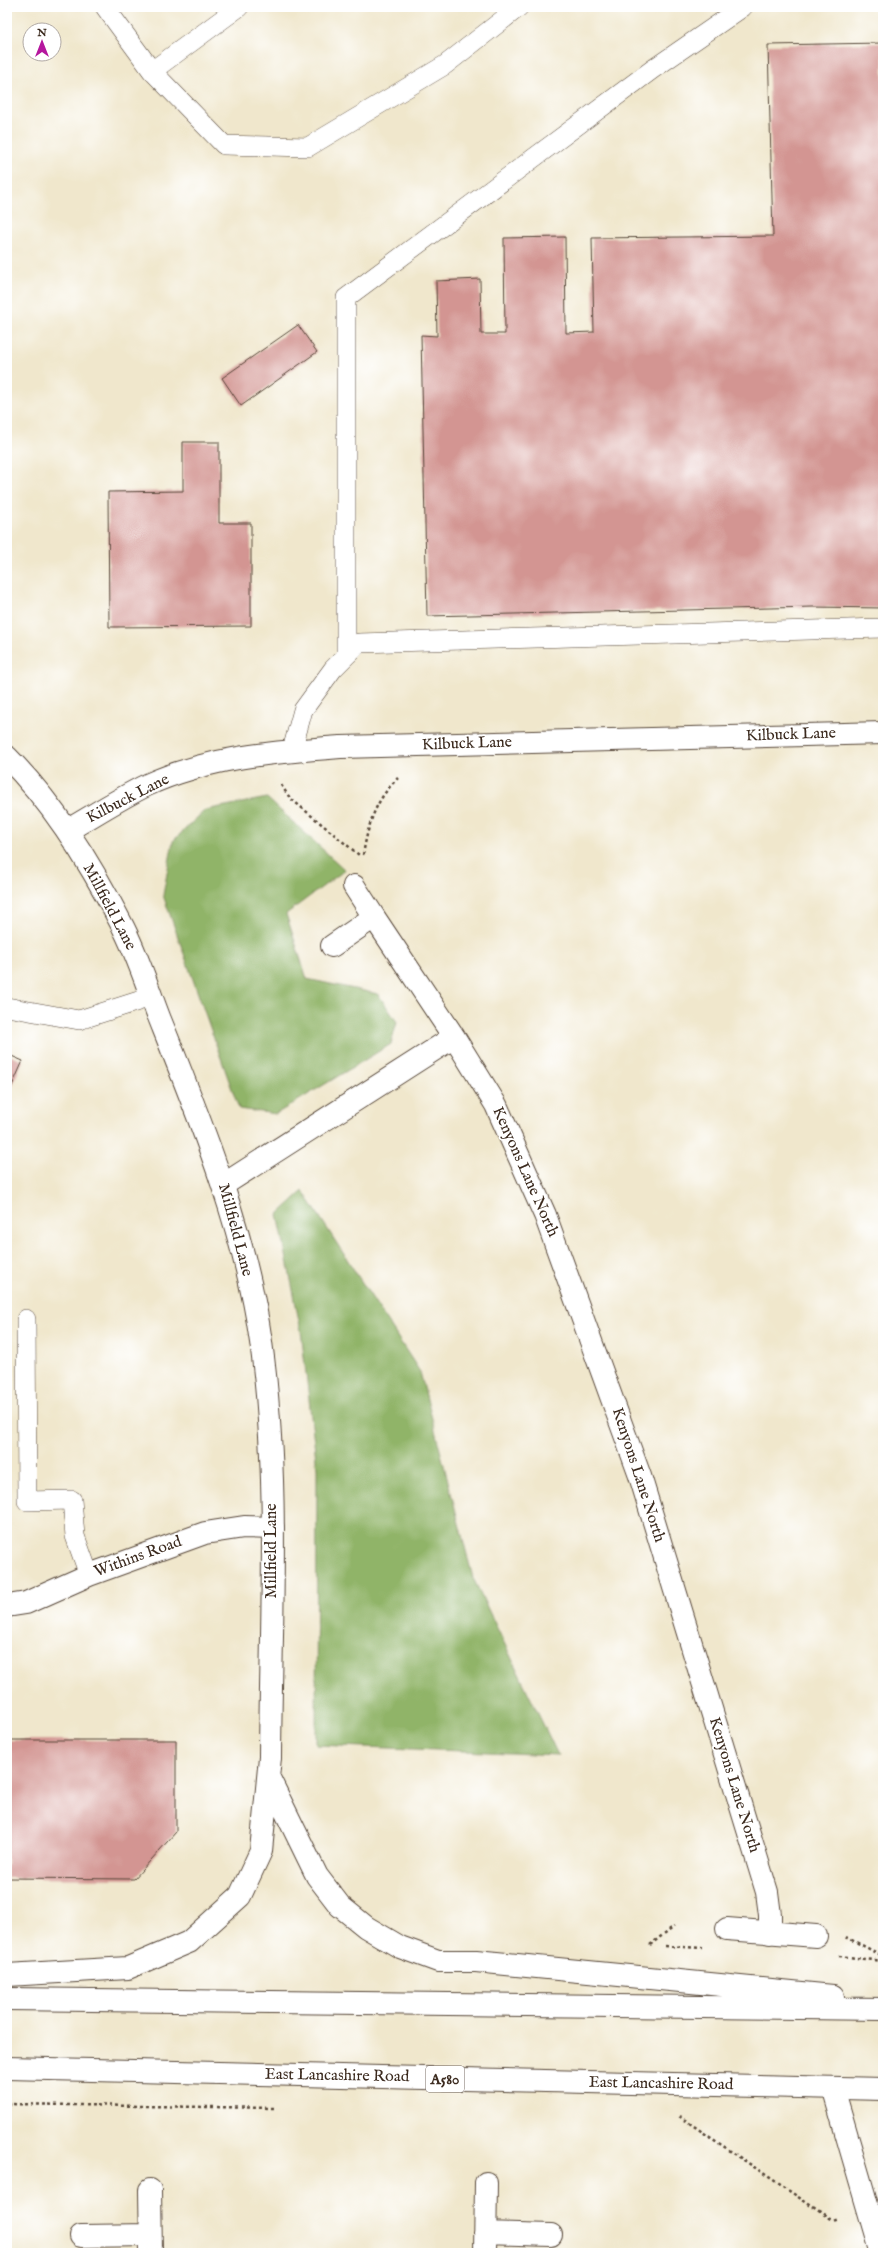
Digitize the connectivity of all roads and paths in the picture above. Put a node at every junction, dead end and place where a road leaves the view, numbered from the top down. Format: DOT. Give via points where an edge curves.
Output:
graph roads {
  1 [pos="105,7"];
  2 [pos="239,7"];
  3 [pos="519,7"];
  4 [pos="743,7"];
  5 [pos="152,71"];
  6 [pos="883,628"];
  7 [pos="346,656"];
  8 [pos="883,733"];
  9 [pos="435,745"];
  10 [pos="292,750"];
  11 [pos="7,757"];
  12 [pos="279,783"];
  13 [pos="68,830"];
  14 [pos="354,886"];
  15 [pos="374,917"];
  16 [pos="332,946"];
  17 [pos="152,997"];
  18 [pos="7,1007"];
  19 [pos="454,1037"];
  20 [pos="223,1185"];
  21 [pos="26,1318"];
  22 [pos="273,1528"];
  23 [pos="89,1575"];
  24 [pos="7,1606"];
  25 [pos="269,1768"];
  26 [pos="674,1926"];
  27 [pos="727,1929"];
  28 [pos="770,1932"];
  29 [pos="816,1936"];
  30 [pos="650,1945"];
  31 [pos="883,1956"];
  32 [pos="7,1975"];
  33 [pos="7,1999"];
  34 [pos="883,2000"];
  35 [pos="883,2009"];
  36 [pos="7,2068"];
  37 [pos="833,2088"];
  38 [pos="883,2089"];
  39 [pos="676,2114"];
  40 [pos="486,2183"];
  41 [pos="150,2190"];
  42 [pos="832,2220"];
  43 [pos="551,2235"];
  44 [pos="81,2236"];
  45 [pos="485,2243"];
  46 [pos="150,2244"];
  47 [pos="881,2253"];
  1 -- 5 [label="lane"];
  2 -- 5 [label="lane"];
  3 -- 5 [label="lane" via="445,65 308,147 224,145"];
  4 -- 7 [label="lane" via="653,69 346,298"];
  6 -- 7 [label="lane" via="359,643"];
  7 -- 10 [label="lane" via="333,669 303,710"];
  8 -- 9 [label="main road, Kilbuck Lane"];
  9 -- 10 [label="main road, Kilbuck Lane"];
  9 -- 12 [label="path" via="381,797 369,823 362,858 290,798"];
  10 -- 13 [label="main road, Kilbuck Lane" via="228,760 183,772 148,785"];
  11 -- 13 [label="main road, Millfield Lane"];
  13 -- 17 [label="main road, Millfield Lane" via="122,925"];
  14 -- 15 [label="main road, Kenyons Lane North"];
  15 -- 16 [label="main road"];
  15 -- 19 [label="main road, Kenyons Lane North"];
  17 -- 18 [label="lane" via="79,1020"];
  17 -- 20 [label="main road, Millfield Lane"];
  19 -- 20 [label="main road"];
  19 -- 28 [label="main road, Kenyons Lane North" via="496,1105 545,1215 638,1468 767,1892"];
  20 -- 22 [label="main road, Millfield Lane" via="244,1258 261,1341 270,1435"];
  21 -- 23 [label="lane" via="27,1501 72,1500 75,1536"];
  22 -- 23 [label="main road, Withins Road" via="244,1527 205,1533"];
  22 -- 25 [label="main road, Millfield Lane"];
  23 -- 24 [label="main road, Withins Road" via="26,1603"];
  25 -- 32 [label="main road, Millfield Lane" via="261,1852 240,1896 189,1942 128,1968"];
  25 -- 34 [label="main road" via="317,1876 340,1906 366,1927 400,1947 438,1961 476,1961"];
  26 -- 30 [label="path"];
  27 -- 28 [label="main road"];
  28 -- 29 [label="main road"];
  29 -- 31 [label="path" via="846,1936"];
  33 -- 35 [label="main road"];
  36 -- 37 [label="main road, East Lancashire Road / A580"];
  37 -- 38 [label="main road, East Lancashire Road / A580"];
  37 -- 47 [label="main road"];
  39 -- 42 [label="path"];
  40 -- 45 [label="main road"];
  41 -- 46 [label="main road"];
  43 -- 45 [label="main road"];
  44 -- 46 [label="main road"];
}
